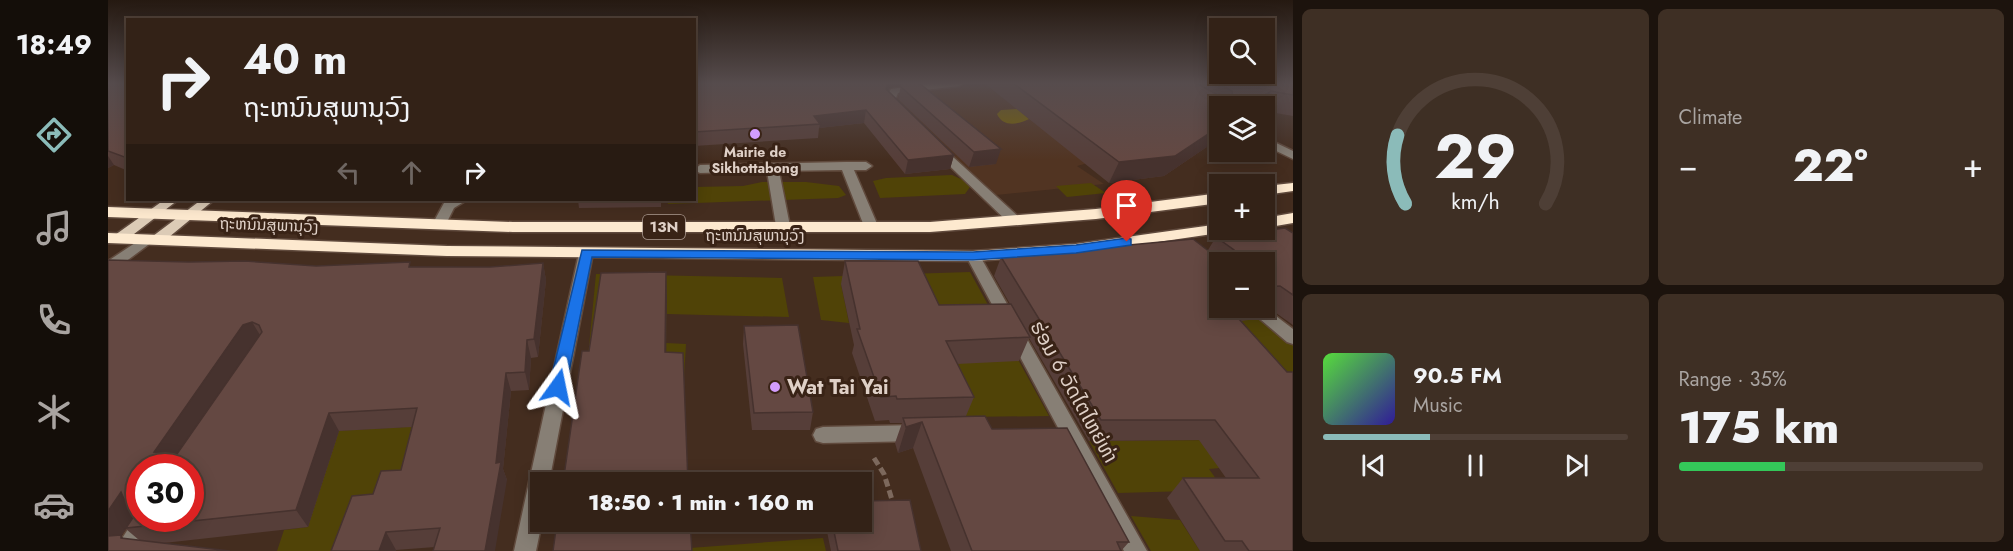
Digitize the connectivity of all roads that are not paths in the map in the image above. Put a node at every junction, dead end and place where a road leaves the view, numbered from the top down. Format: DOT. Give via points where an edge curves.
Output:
graph roads {
  1 [pos="898,109"];
  2 [pos="909,121"];
  3 [pos="926,136"];
  4 [pos="1275,146"];
  5 [pos="1293,156"];
  6 [pos="846,166"];
  7 [pos="866,166"];
  8 [pos="771,168"];
  9 [pos="700,169"];
  10 [pos="1293,187"];
  11 [pos="1275,189"];
  12 [pos="1209,199"];
  13 [pos="171,201"];
  14 [pos="207,201"];
  15 [pos="459,201"];
  16 [pos="108,212"];
  17 [pos="153,214"];
  18 [pos="189,215"];
  19 [pos="1293,218"];
  20 [pos="1275,221"];
  21 [pos="1016,222"];
  22 [pos="439,225"];
  23 [pos="783,226"];
  24 [pos="871,226"];
  25 [pos="1209,230"];
  26 [pos="1167,236"];
  27 [pos="114,238"];
  28 [pos="152,239"];
  29 [pos="1272,240"];
  30 [pos="1184,250"];
  31 [pos="586,253"];
  32 [pos="1293,254"];
  33 [pos="973,256"];
  34 [pos="108,268"];
  35 [pos="1268,318"];
  36 [pos="1293,338"];
  37 [pos="1069,429"];
  38 [pos="1046,430"];
  39 [pos="940,432"];
  40 [pos="823,435"];
  41 [pos="138,532"];
  42 [pos="125,551"];
  43 [pos="525,551"];
  44 [pos="1136,551"];
  1 -- 2 [label="street"];
  3 -- 21 [label="street"];
  4 -- 5 [label="street"];
  6 -- 7 [label="street"];
  6 -- 8 [label="street"];
  6 -- 24 [label="street"];
  8 -- 9 [label="street"];
  8 -- 23 [label="street"];
  10 -- 11 [label="highway"];
  12 -- 21 [label="highway, ຖະຫນົນສຸພານຸວົງ / 13N"];
  13 -- 17 [label="main road"];
  14 -- 18 [label="main road"];
  15 -- 22 [label="street" via="449,206"];
  16 -- 17 [label="highway, ຖະຫນົນສຸພານຸວົງ / 13N"];
  17 -- 18 [label="highway, ຖະຫນົນສຸພານຸວົງ / 13N"];
  17 -- 27 [label="main road"];
  18 -- 22 [label="highway, ຖະຫນົນສຸພານຸວົງ / 13N"];
  18 -- 28 [label="main road"];
  19 -- 20 [label="highway"];
  21 -- 24 [label="highway, ຖະຫນົນສຸພານຸວົງ / 13N"];
  22 -- 23 [label="highway, ຖະຫນົນສຸພານຸວົງ / 13N"];
  23 -- 24 [label="highway, ຖະຫນົນສຸພານຸວົງ / 13N"];
  25 -- 26 [label="highway, ຖະຫນົນສຸພານຸວົງ / 13N"];
  26 -- 30 [label="street"];
  26 -- 33 [label="highway, ຖະຫນົນສຸພານຸວົງ / 13N" via="1076,249"];
  27 -- 28 [label="highway, ຖະຫນົນສຸພານຸວົງ / 13N"];
  28 -- 31 [label="highway, ຖະຫນົນສຸພານຸວົງ / 13N"];
  28 -- 34 [label="street"];
  29 -- 32 [label="street"];
  31 -- 33 [label="highway, ຖະຫນົນສຸພານຸວົງ / 13N"];
  31 -- 43 [label="street"];
  33 -- 37 [label="street, ຮ່ອມ 6 ວັດໄຕໄຫຍ່ທ່າ"];
  35 -- 36 [label="street"];
  37 -- 38 [label="street"];
  37 -- 44 [label="street, ຮ່ອມ 6 ວັດໄຕໄຫຍ່ທ່າ"];
  39 -- 40 [label="street"];
  41 -- 42 [label="street"];
}
